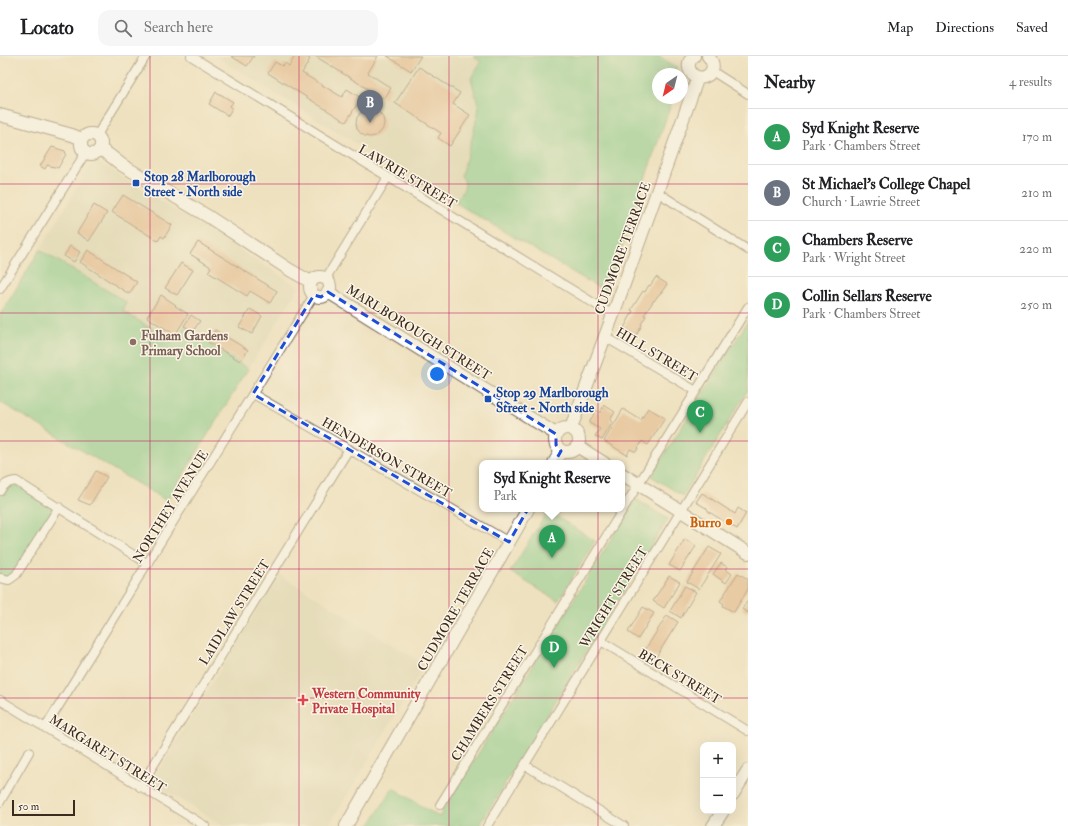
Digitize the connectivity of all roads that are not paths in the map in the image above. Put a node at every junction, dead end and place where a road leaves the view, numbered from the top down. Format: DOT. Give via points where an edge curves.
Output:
graph roads {
  1 [pos="146,56"];
  2 [pos="191,56"];
  3 [pos="708,56"];
  4 [pos="690,57"];
  5 [pos="712,71"];
  6 [pos="698,77"];
  7 [pos="748,94"];
  8 [pos="0,115"];
  9 [pos="97,135"];
  10 [pos="82,139"];
  11 [pos="100,149"];
  12 [pos="86,152"];
  13 [pos="388,177"];
  14 [pos="657,192"];
  15 [pos="748,250"];
  16 [pos="326,278"];
  17 [pos="311,282"];
  18 [pos="0,288"];
  19 [pos="328,292"];
  20 [pos="314,295"];
  21 [pos="748,306"];
  22 [pos="613,315"];
  23 [pos="605,337"];
  24 [pos="696,391"];
  25 [pos="253,394"];
  26 [pos="748,402"];
  27 [pos="571,428"];
  28 [pos="556,434"];
  29 [pos="577,446"];
  30 [pos="349,449"];
  31 [pos="561,451"];
  32 [pos="556,460"];
  33 [pos="599,460"];
  34 [pos="625,476"];
  35 [pos="638,484"];
  36 [pos="0,491"];
  37 [pos="625,505"];
  38 [pos="59,507"];
  39 [pos="681,511"];
  40 [pos="526,512"];
  41 [pos="621,512"];
  42 [pos="509,542"];
  43 [pos="748,553"];
  44 [pos="148,564"];
  45 [pos="0,578"];
  46 [pos="600,641"];
  47 [pos="0,700"];
  48 [pos="45,728"];
  49 [pos="748,731"];
  50 [pos="29,752"];
  51 [pos="525,765"];
  52 [pos="748,770"];
  53 [pos="140,787"];
  54 [pos="736,789"];
  55 [pos="0,802"];
  56 [pos="440,805"];
  57 [pos="721,814"];
  58 [pos="205,826"];
  59 [pos="346,826"];
  60 [pos="487,826"];
  61 [pos="624,826"];
  62 [pos="713,826"];
  1 -- 9 [label="street"];
  2 -- 13 [label="street, LAWRIE STREET"];
  3 -- 5 [label="street" via="712,61"];
  4 -- 6 [label="street" via="690,70"];
  5 -- 6 [label="street" via="705,77"];
  5 -- 7 [label="street"];
  6 -- 14 [label="street, CUDMORE TERRACE"];
  8 -- 10 [label="street"];
  9 -- 10 [label="street" via="87,134"];
  9 -- 11 [label="street" via="102,142"];
  10 -- 12 [label="street" via="81,145"];
  11 -- 12 [label="street" via="93,154"];
  11 -- 17 [label="street"];
  12 -- 18 [label="street"];
  13 -- 16 [label="street"];
  13 -- 22 [label="street, LAWRIE STREET"];
  14 -- 15 [label="street"];
  14 -- 22 [label="street, CUDMORE TERRACE"];
  16 -- 17 [label="street" via="316,277"];
  16 -- 19 [label="street" via="330,285"];
  17 -- 20 [label="street" via="309,288"];
  19 -- 20 [label="street" via="321,297"];
  19 -- 28 [label="street, MARLBOROUGH STREET"];
  20 -- 25 [label="street, NORTHEY AVENUE"];
  21 -- 24 [label="street, CHAMBERS STREET"];
  22 -- 23 [label="street, CUDMORE TERRACE"];
  23 -- 24 [label="street, HILL STREET"];
  23 -- 27 [label="street, CUDMORE TERRACE"];
  24 -- 35 [label="street, CHAMBERS STREET"];
  25 -- 30 [label="street, HENDERSON STREET"];
  25 -- 44 [label="street, NORTHEY AVENUE"];
  26 -- 39 [label="street, WRIGHT STREET"];
  27 -- 28 [label="street" via="562,429"];
  27 -- 29 [label="street" via="579,438"];
  28 -- 31 [label="street" via="556,445"];
  29 -- 31 [label="street" via="569,452"];
  29 -- 33 [label="street"];
  30 -- 42 [label="street, HENDERSON STREET"];
  30 -- 53 [label="street, LAIDLAW STREET"];
  31 -- 32 [label="street"];
  34 -- 35 [label="street"];
  35 -- 37 [label="street, CHAMBERS STREET"];
  35 -- 39 [label="street"];
  36 -- 38 [label="street" via="4,484 16,481"];
  38 -- 44 [label="street"];
  38 -- 45 [label="street" via="16,575 9,580"];
  39 -- 43 [label="street"];
  39 -- 46 [label="street, WRIGHT STREET"];
  40 -- 42 [label="street, CUDMORE TERRACE"];
  41 -- 56 [label="street, CHAMBERS STREET"];
  42 -- 59 [label="street, CUDMORE TERRACE"];
  44 -- 48 [label="street, NORTHEY AVENUE"];
  46 -- 49 [label="street, BECK STREET"];
  46 -- 51 [label="street, WRIGHT STREET"];
  47 -- 48 [label="street, MARGARET STREET"];
  48 -- 53 [label="street, MARGARET STREET"];
  50 -- 55 [label="street"];
  51 -- 60 [label="street, WRIGHT STREET"];
  51 -- 61 [label="street"];
  52 -- 54 [label="street"];
  53 -- 58 [label="street, MARGARET STREET"];
  57 -- 62 [label="street"];
}
